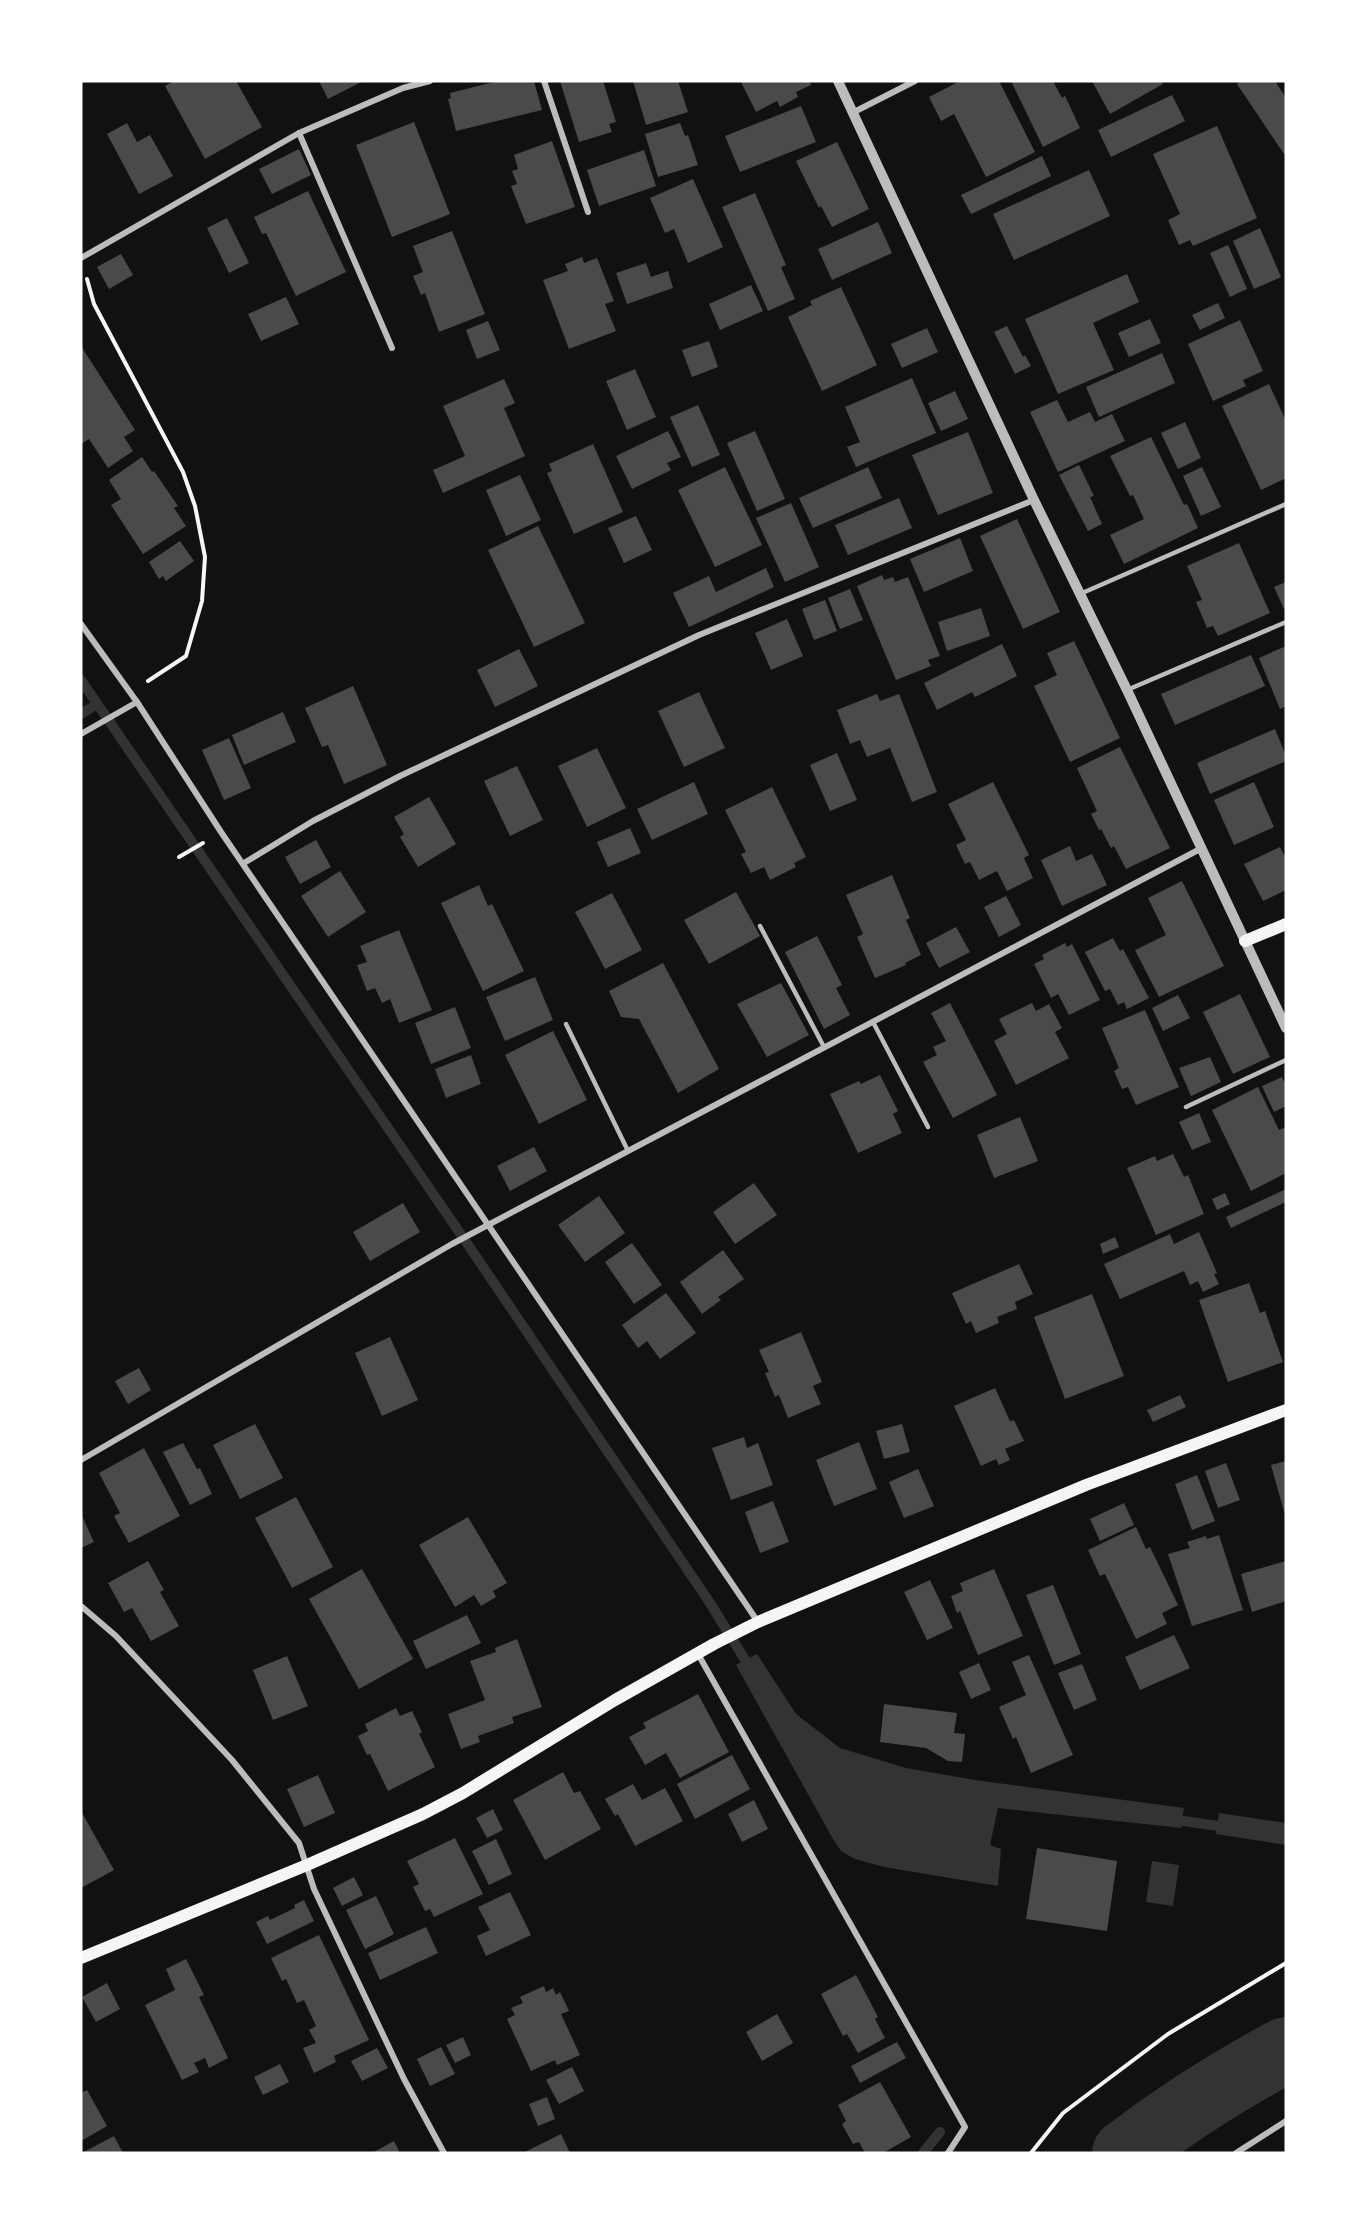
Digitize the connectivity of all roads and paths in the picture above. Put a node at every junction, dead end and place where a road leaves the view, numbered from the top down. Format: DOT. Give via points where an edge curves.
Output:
graph roads {
  1 [pos="430,81"];
  2 [pos="544,81"];
  3 [pos="838,81"];
  4 [pos="915,81"];
  5 [pos="854,112"];
  6 [pos="299,133"];
  7 [pos="588,212"];
  8 [pos="81,258"];
  9 [pos="84,272"];
  10 [pos="392,348"];
  11 [pos="1034,500"];
  12 [pos="1286,504"];
  13 [pos="1080,594"];
  14 [pos="1286,622"];
  15 [pos="81,624"];
  16 [pos="1127,690"];
  17 [pos="130,693"];
  18 [pos="137,702"];
  19 [pos="81,734"];
  20 [pos="1202,848"];
  21 [pos="244,863"];
  22 [pos="1286,924"];
  23 [pos="760,926"];
  24 [pos="1245,941"];
  25 [pos="873,1022"];
  26 [pos="566,1024"];
  27 [pos="1286,1028"];
  28 [pos="824,1047"];
  29 [pos="1286,1060"];
  30 [pos="1186,1107"];
  31 [pos="928,1127"];
  32 [pos="628,1151"];
  33 [pos="484,1227"];
  34 [pos="1286,1410"];
  35 [pos="81,1460"];
  36 [pos="81,1606"];
  37 [pos="754,1624"];
  38 [pos="698,1653"];
  39 [pos="307,1865"];
  40 [pos="81,1958"];
  41 [pos="1286,1963"];
  42 [pos="1286,2121"];
  43 [pos="444,2153"];
  44 [pos="948,2153"];
  45 [pos="1031,2153"];
  46 [pos="1236,2153"];
  1 -- 6 [label="street" via="404,88"];
  2 -- 7 [label="street"];
  3 -- 5 [label="street"];
  4 -- 5 [label="street"];
  5 -- 11 [label="street"];
  6 -- 8 [label="street"];
  6 -- 10 [label="street"];
  9 -- 17 [label="path" via="94,304 183,472 195,506 205,557 202,601 186,656"];
  11 -- 13 [label="street"];
  11 -- 21 [label="street" via="699,635 400,776 313,821"];
  12 -- 13 [label="lane"];
  13 -- 16 [label="street"];
  14 -- 16 [label="lane"];
  15 -- 17 [label="street"];
  16 -- 20 [label="street"];
  17 -- 18 [label="street"];
  18 -- 19 [label="street"];
  18 -- 21 [label="street"];
  20 -- 24 [label="street"];
  20 -- 25 [label="street"];
  21 -- 33 [label="street"];
  22 -- 24 [label="main road"];
  23 -- 28 [label="lane"];
  24 -- 27 [label="street"];
  25 -- 28 [label="street"];
  25 -- 31 [label="lane"];
  26 -- 32 [label="lane"];
  28 -- 32 [label="street"];
  29 -- 30 [label="lane"];
  32 -- 33 [label="street"];
  33 -- 35 [label="street"];
  33 -- 37 [label="street"];
  34 -- 37 [label="main road" via="1086,1485"];
  36 -- 39 [label="street" via="116,1636 232,1760 299,1843"];
  37 -- 38 [label="main road"];
  38 -- 39 [label="main road" via="453,1798"];
  38 -- 44 [label="street" via="965,2127"];
  39 -- 40 [label="main road"];
  39 -- 43 [label="street" via="314,1889 399,2068"];
  41 -- 45 [label="path" via="1168,2034 1063,2113"];
  42 -- 46 [label="street"];
}
